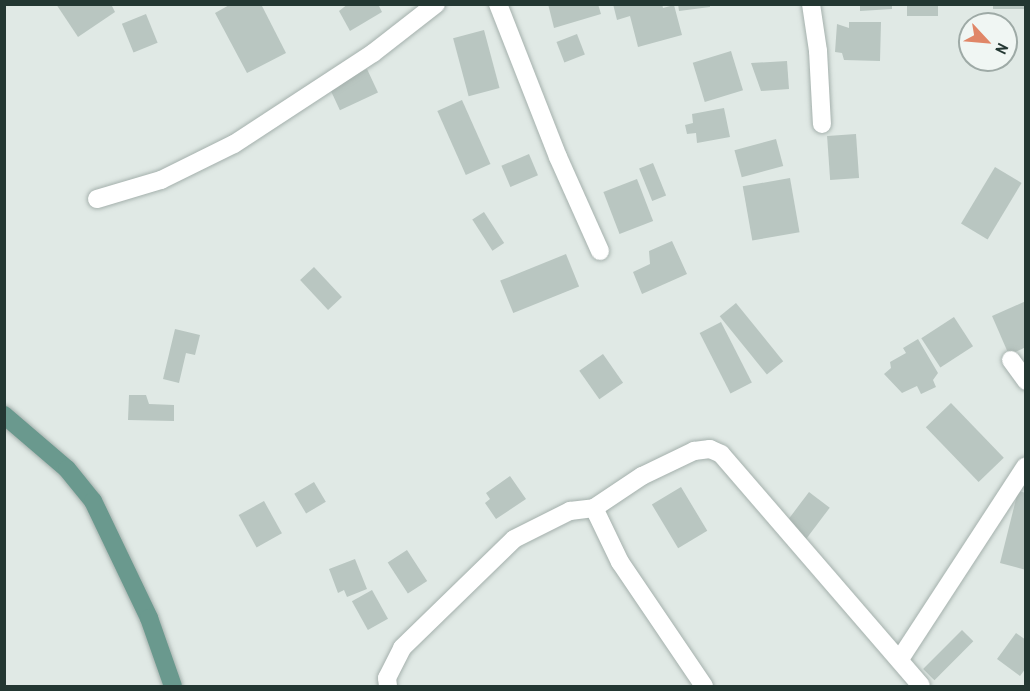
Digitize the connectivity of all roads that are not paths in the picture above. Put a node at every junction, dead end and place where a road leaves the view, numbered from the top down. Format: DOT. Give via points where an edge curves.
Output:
graph roads {
  1 [pos="498,4"];
  2 [pos="811,4"];
  3 [pos="424,8"];
  4 [pos="822,124"];
  5 [pos="98,199"];
  6 [pos="600,251"];
  7 [pos="1011,360"];
  8 [pos="1026,381"];
  9 [pos="4,415"];
  10 [pos="1026,466"];
  11 [pos="594,508"];
  12 [pos="900,659"];
  13 [pos="173,687"];
  14 [pos="388,687"];
  15 [pos="704,687"];
  16 [pos="921,687"];
  1 -- 6 [label="street"];
  2 -- 4 [label="street"];
  3 -- 5 [label="street" via="373,53 234,144 161,180"];
  7 -- 8 [label="street"];
  9 -- 13 [label="main road" via="67,469 93,501 145,608"];
  10 -- 12 [label="street"];
  11 -- 12 [label="street" via="642,476 694,451 710,449 721,454"];
  11 -- 14 [label="street" via="570,511 514,538 402,648 387,678"];
  11 -- 15 [label="street" via="620,562"];
  12 -- 16 [label="street"];
}
